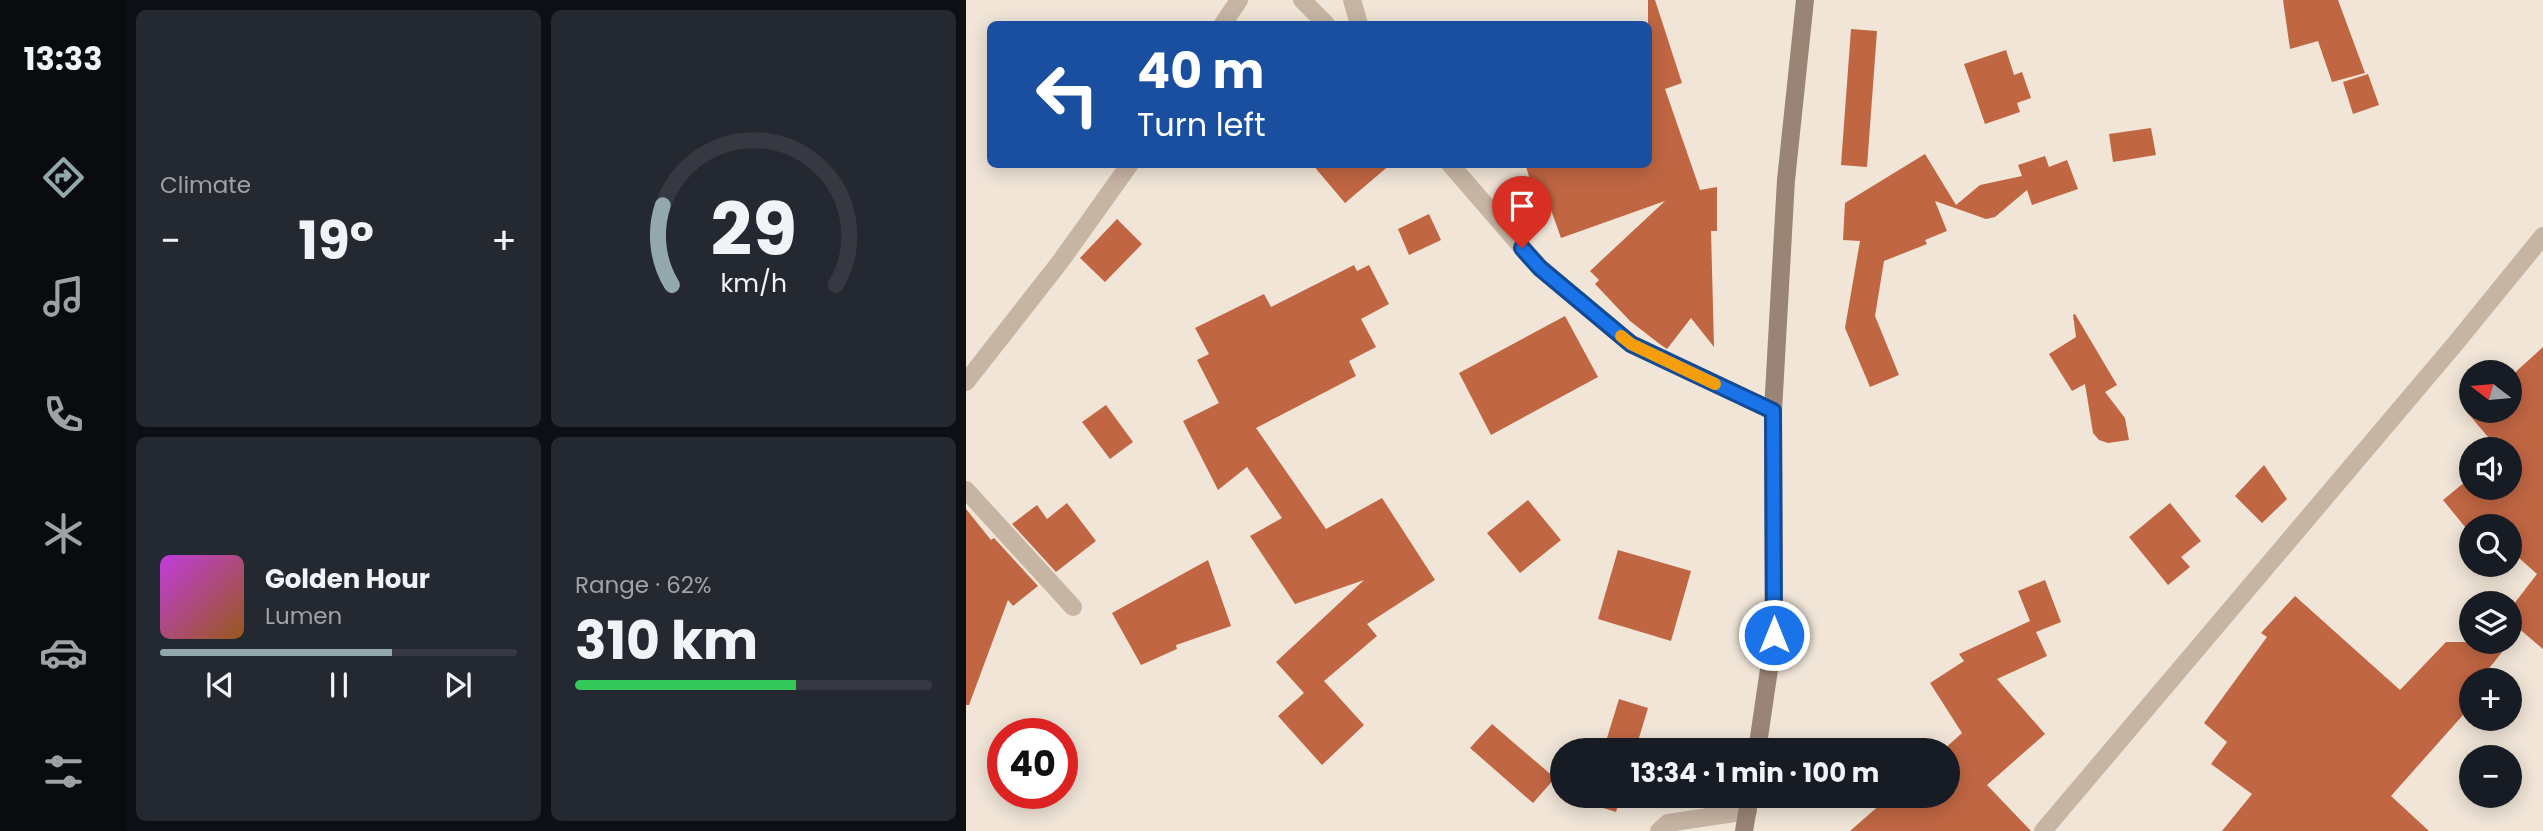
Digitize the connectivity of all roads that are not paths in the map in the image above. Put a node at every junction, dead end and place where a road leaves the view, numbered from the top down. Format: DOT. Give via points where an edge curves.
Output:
graph roads {
  1 [pos="1239,0"];
  2 [pos="1302,0"];
  3 [pos="1352,0"];
  4 [pos="1805,0"];
  5 [pos="1225,21"];
  6 [pos="1323,21"];
  7 [pos="1358,21"];
  8 [pos="1127,168"];
  9 [pos="1453,168"];
  10 [pos="2543,236"];
  11 [pos="966,382"];
  12 [pos="1773,411"];
  13 [pos="966,490"];
  14 [pos="1073,607"];
  15 [pos="1759,738"];
  16 [pos="1732,808"];
  17 [pos="1748,808"];
  18 [pos="1659,831"];
  19 [pos="1744,831"];
  20 [pos="2043,831"];
  1 -- 5 [label="street"];
  2 -- 6 [label="street"];
  3 -- 7 [label="street"];
  4 -- 12 [label="street" via="1786,180"];
  8 -- 11 [label="street"];
  9 -- 12 [label="street" via="1540,268 1631,344"];
  10 -- 20 [label="street"];
  12 -- 15 [label="street" via="1774,635"];
  13 -- 14 [label="street"];
  16 -- 18 [label="street" via="1668,823"];
  17 -- 19 [label="street"];
}
